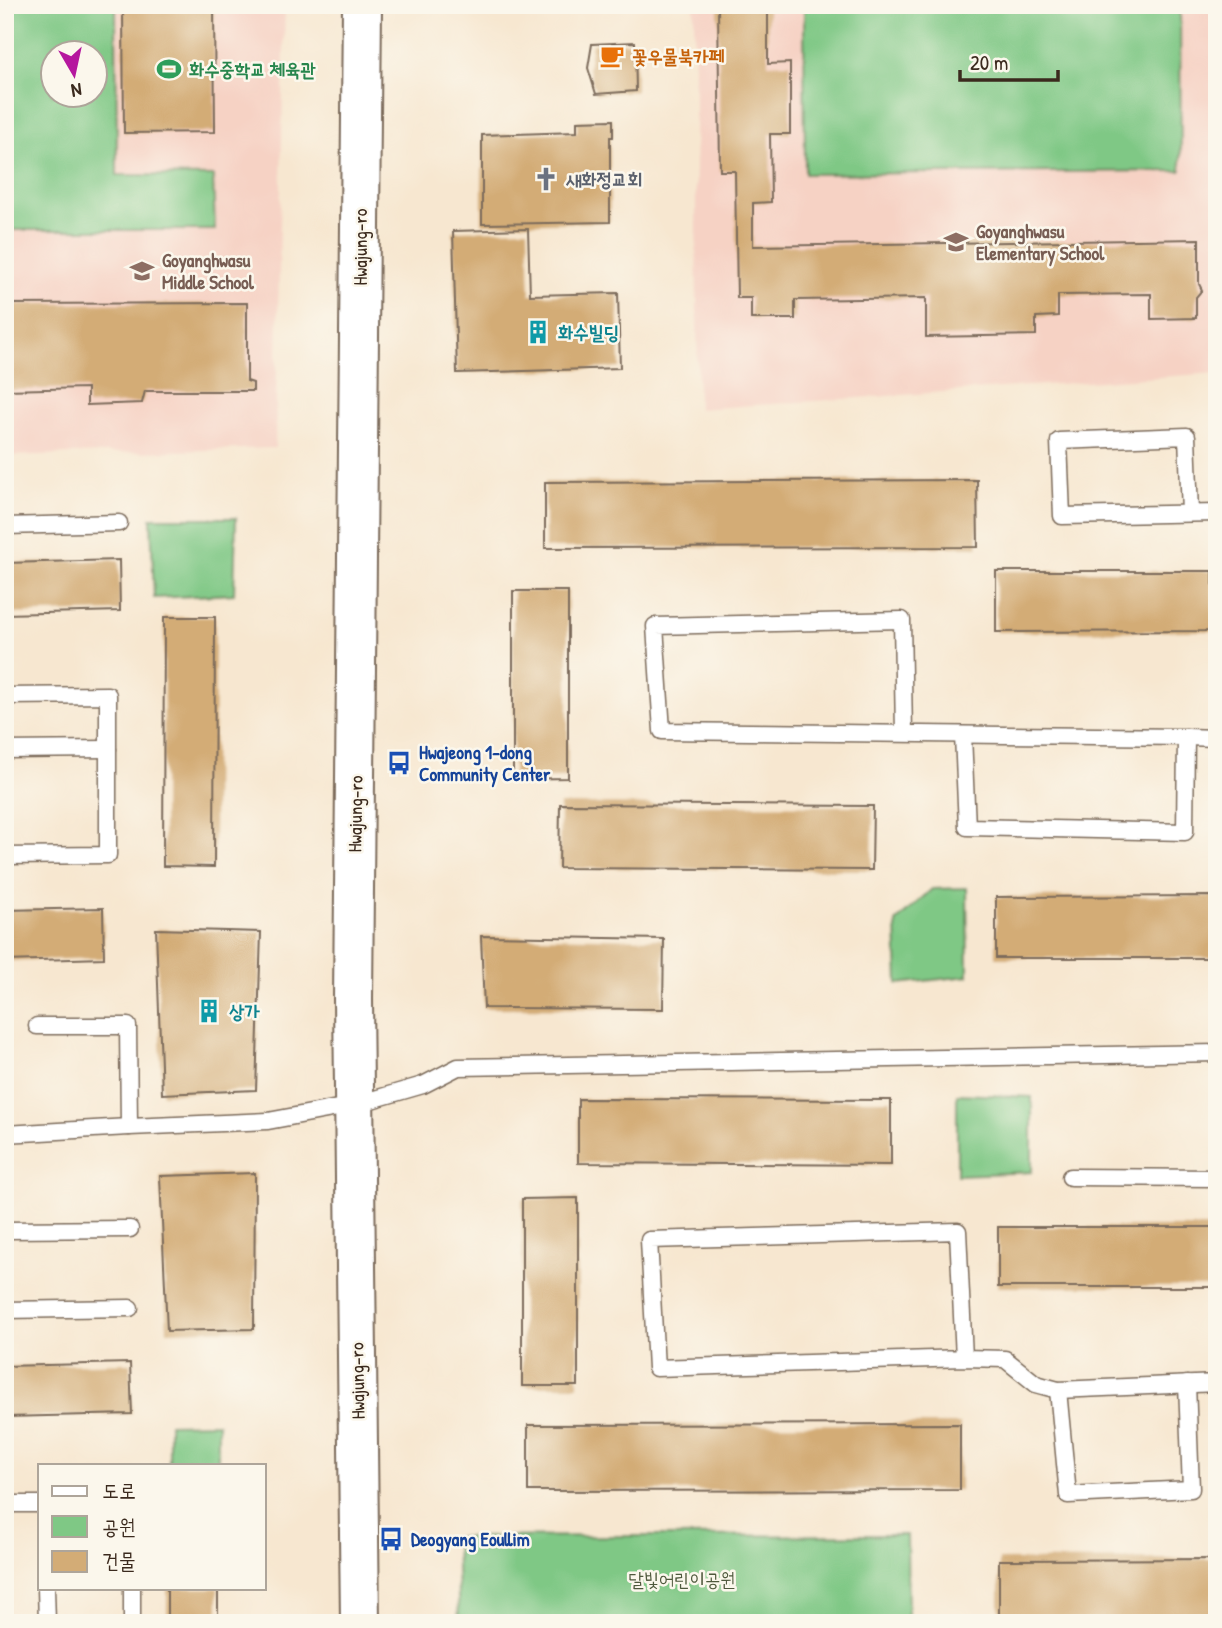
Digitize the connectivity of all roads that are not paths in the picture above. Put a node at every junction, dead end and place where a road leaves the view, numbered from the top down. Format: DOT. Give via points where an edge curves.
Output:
graph roads {
  1 [pos="362,5"];
  2 [pos="1190,513"];
  3 [pos="1217,513"];
  4 [pos="119,523"];
  5 [pos="5,526"];
  6 [pos="5,696"];
  7 [pos="904,734"];
  8 [pos="963,735"];
  9 [pos="1186,737"];
  10 [pos="1217,737"];
  11 [pos="108,749"];
  12 [pos="5,750"];
  13 [pos="5,856"];
  14 [pos="37,1026"];
  15 [pos="1217,1053"];
  16 [pos="354,1105"];
  17 [pos="129,1127"];
  18 [pos="5,1134"];
  19 [pos="1070,1177"];
  20 [pos="1217,1178"];
  21 [pos="130,1229"];
  22 [pos="5,1230"];
  23 [pos="130,1308"];
  24 [pos="5,1310"];
  25 [pos="964,1358"];
  26 [pos="1217,1383"];
  27 [pos="1187,1384"];
  28 [pos="1058,1390"];
  29 [pos="5,1504"];
  30 [pos="38,1504"];
  31 [pos="46,1590"];
  32 [pos="132,1590"];
  33 [pos="47,1623"];
  34 [pos="132,1623"];
  35 [pos="360,1623"];
  1 -- 16 [label="main road, Hwajung-ro"];
  2 -- 2 [label="lane" via="1062,516 1059,441 1187,436"];
  2 -- 3 [label="lane"];
  4 -- 5 [label="lane"];
  6 -- 11 [label="lane" via="108,695"];
  7 -- 7 [label="lane" via="662,731 655,626 902,620"];
  7 -- 8 [label="lane"];
  8 -- 9 [label="lane"];
  8 -- 9 [label="lane" via="967,827 1185,832"];
  9 -- 10 [label="lane"];
  11 -- 12 [label="lane"];
  11 -- 13 [label="lane" via="108,855"];
  14 -- 17 [label="lane" via="128,1026"];
  15 -- 16 [label="lane" via="458,1067 423,1084"];
  16 -- 17 [label="lane" via="268,1121"];
  16 -- 35 [label="main road, Hwajung-ro"];
  17 -- 18 [label="lane"];
  19 -- 20 [label="lane"];
  21 -- 22 [label="lane"];
  23 -- 24 [label="lane"];
  25 -- 25 [label="lane" via="656,1367 649,1240 958,1231"];
  25 -- 28 [label="lane" via="1005,1359 1036,1384"];
  26 -- 27 [label="lane"];
  27 -- 28 [label="lane"];
  27 -- 28 [label="lane" via="1191,1489 1068,1495"];
  29 -- 30 [label="lane"];
  31 -- 33 [label="lane"];
  32 -- 34 [label="lane"];
}
